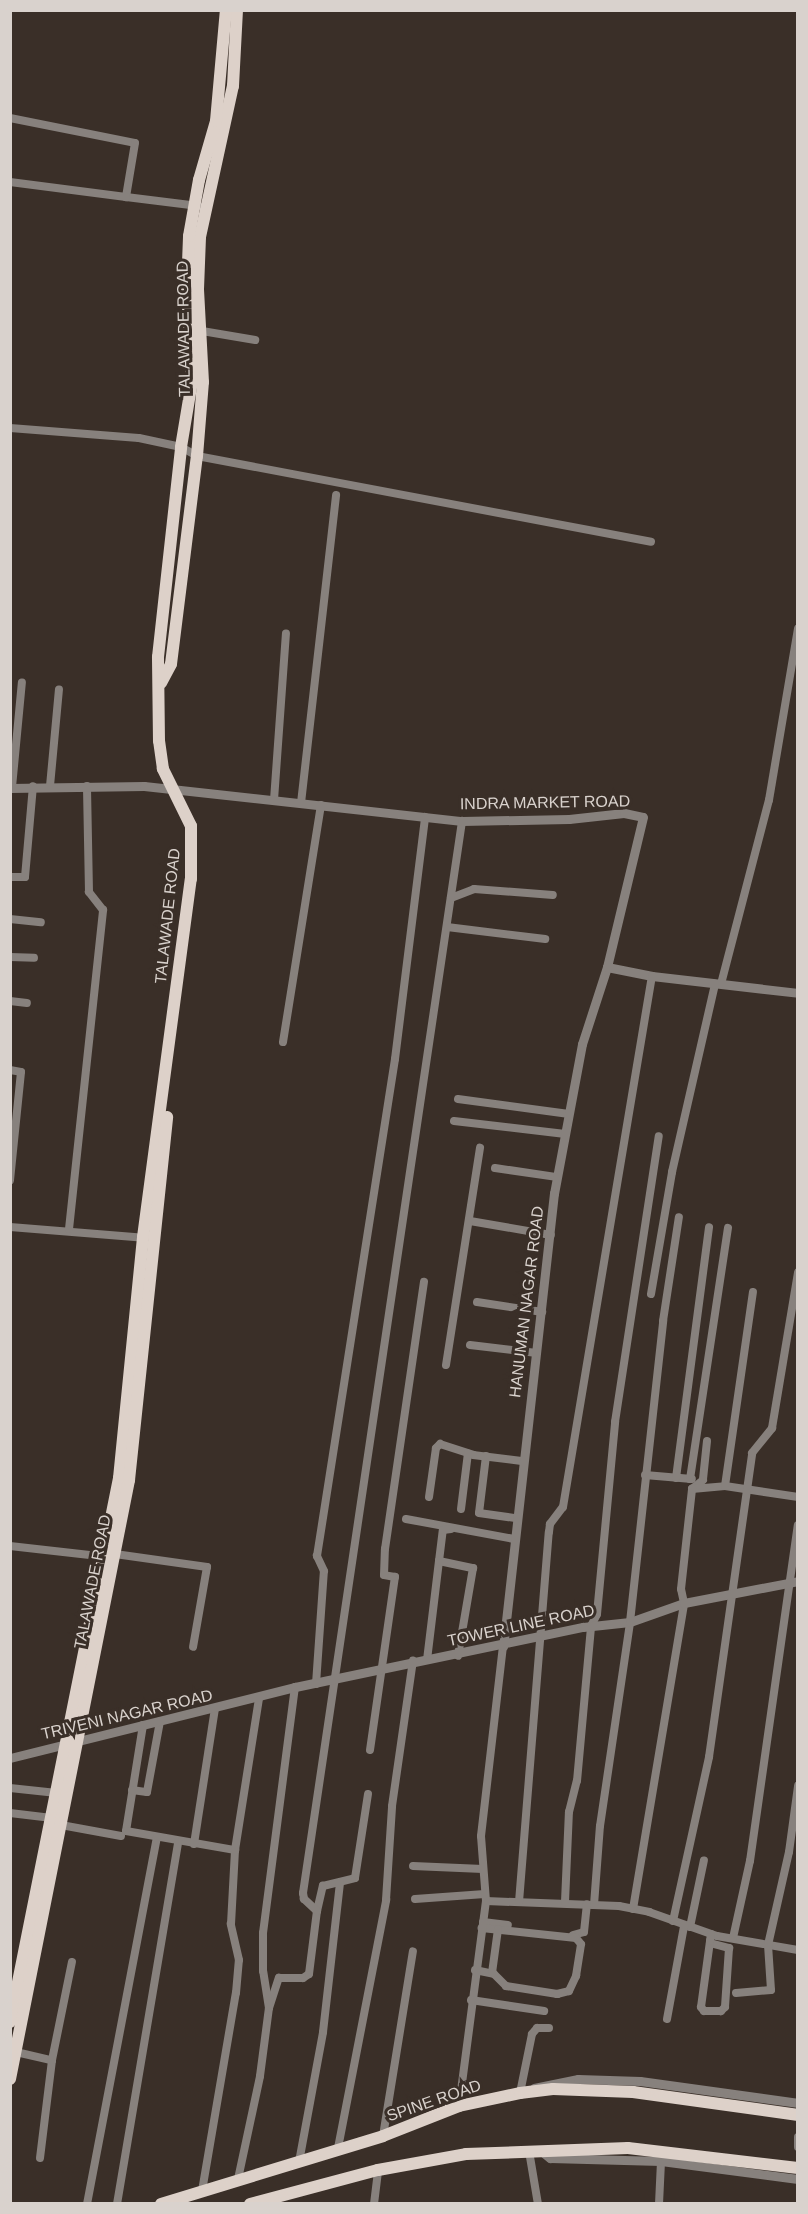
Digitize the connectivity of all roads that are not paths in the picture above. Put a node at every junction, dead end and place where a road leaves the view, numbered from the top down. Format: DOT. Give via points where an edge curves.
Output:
graph roads {
  1 [pos="226,10"];
  2 [pos="237,10"];
  3 [pos="10,118"];
  4 [pos="10,182"];
  5 [pos="126,197"];
  6 [pos="200,207"];
  7 [pos="202,332"];
  8 [pos="255,340"];
  9 [pos="10,428"];
  10 [pos="181,447"];
  11 [pos="197,456"];
  12 [pos="336,495"];
  13 [pos="651,542"];
  14 [pos="798,628"];
  15 [pos="286,633"];
  16 [pos="22,682"];
  17 [pos="160,683"];
  18 [pos="60,689"];
  19 [pos="33,786"];
  20 [pos="50,786"];
  21 [pos="87,786"];
  22 [pos="11,788"];
  23 [pos="175,791"];
  24 [pos="274,800"];
  25 [pos="302,802"];
  26 [pos="321,805"];
  27 [pos="425,817"];
  28 [pos="462,820"];
  29 [pos="10,877"];
  30 [pos="553,895"];
  31 [pos="451,898"];
  32 [pos="10,919"];
  33 [pos="42,922"];
  34 [pos="447,927"];
  35 [pos="546,939"];
  36 [pos="10,957"];
  37 [pos="34,958"];
  38 [pos="607,967"];
  39 [pos="652,976"];
  40 [pos="718,984"];
  41 [pos="798,993"];
  42 [pos="10,1001"];
  43 [pos="27,1003"];
  44 [pos="283,1042"];
  45 [pos="10,1070"];
  46 [pos="458,1099"];
  47 [pos="569,1114"];
  48 [pos="454,1121"];
  49 [pos="565,1134"];
  50 [pos="659,1136"];
  51 [pos="480,1148"];
  52 [pos="495,1168"];
  53 [pos="557,1177"];
  54 [pos="10,1180"];
  55 [pos="679,1217"];
  56 [pos="470,1221"];
  57 [pos="10,1227"];
  58 [pos="709,1227"];
  59 [pos="728,1228"];
  60 [pos="69,1229"];
  61 [pos="551,1235"];
  62 [pos="149,1238"];
  63 [pos="798,1272"];
  64 [pos="424,1282"];
  65 [pos="753,1292"];
  66 [pos="651,1294"];
  67 [pos="477,1302"];
  68 [pos="542,1312"];
  69 [pos="470,1345"];
  70 [pos="537,1353"];
  71 [pos="447,1365"];
  72 [pos="707,1441"];
  73 [pos="468,1453"];
  74 [pos="486,1456"];
  75 [pos="522,1461"];
  76 [pos="645,1475"];
  77 [pos="675,1478"];
  78 [pos="690,1479"];
  79 [pos="703,1480"];
  80 [pos="725,1486"];
  81 [pos="748,1488"];
  82 [pos="692,1489"];
  83 [pos="429,1497"];
  84 [pos="798,1497"];
  85 [pos="461,1509"];
  86 [pos="516,1518"];
  87 [pos="406,1519"];
  88 [pos="798,1525"];
  89 [pos="452,1528"];
  90 [pos="514,1539"];
  91 [pos="10,1546"];
  92 [pos="111,1556"];
  93 [pos="439,1561"];
  94 [pos="794,1581"];
  95 [pos="734,1594"];
  96 [pos="684,1603"];
  97 [pos="630,1622"];
  98 [pos="591,1626"];
  99 [pos="538,1638"];
  100 [pos="503,1646"];
  101 [pos="193,1647"];
  102 [pos="458,1656"];
  103 [pos="427,1660"];
  104 [pos="413,1661"];
  105 [pos="382,1669"];
  106 [pos="334,1680"];
  107 [pos="316,1684"];
  108 [pos="295,1687"];
  109 [pos="254,1698"];
  110 [pos="215,1709"];
  111 [pos="160,1721"];
  112 [pos="143,1725"];
  113 [pos="73,1743"];
  114 [pos="370,1750"];
  115 [pos="10,1758"];
  116 [pos="798,1786"];
  117 [pos="10,1788"];
  118 [pos="132,1790"];
  119 [pos="57,1793"];
  120 [pos="368,1794"];
  121 [pos="10,1813"];
  122 [pos="57,1821"];
  123 [pos="121,1836"];
  124 [pos="158,1838"];
  125 [pos="178,1842"];
  126 [pos="194,1844"];
  127 [pos="235,1850"];
  128 [pos="704,1860"];
  129 [pos="414,1866"];
  130 [pos="483,1869"];
  131 [pos="340,1883"];
  132 [pos="485,1898"];
  133 [pos="416,1899"];
  134 [pos="519,1902"];
  135 [pos="565,1902"];
  136 [pos="590,1904"];
  137 [pos="633,1909"];
  138 [pos="317,1911"];
  139 [pos="673,1921"];
  140 [pos="482,1925"];
  141 [pos="687,1926"];
  142 [pos="498,1929"];
  143 [pos="711,1934"];
  144 [pos="733,1938"];
  145 [pos="710,1944"];
  146 [pos="768,1945"];
  147 [pos="798,1950"];
  148 [pos="413,1951"];
  149 [pos="72,1962"];
  150 [pos="475,1970"];
  151 [pos="492,1972"];
  152 [pos="20,1979"];
  153 [pos="736,1993"];
  154 [pos="471,2000"];
  155 [pos="269,2008"];
  156 [pos="544,2011"];
  157 [pos="667,2019"];
  158 [pos="10,2022"];
  159 [pos="549,2028"];
  160 [pos="16,2052"];
  161 [pos="52,2060"];
  162 [pos="10,2079"];
  163 [pos="520,2093"];
  164 [pos="798,2103"];
  165 [pos="459,2106"];
  166 [pos="798,2115"];
  167 [pos="383,2136"];
  168 [pos="798,2137"];
  169 [pos="798,2147"];
  170 [pos="338,2148"];
  171 [pos="535,2150"];
  172 [pos="40,2157"];
  173 [pos="661,2161"];
  174 [pos="299,2162"];
  175 [pos="798,2168"];
  176 [pos="378,2170"];
  177 [pos="238,2179"];
  178 [pos="798,2179"];
  179 [pos="202,2191"];
  180 [pos="296,2198"];
  181 [pos="87,2204"];
  182 [pos="117,2204"];
  183 [pos="161,2204"];
  184 [pos="250,2204"];
  185 [pos="374,2204"];
  186 [pos="538,2204"];
  187 [pos="659,2204"];
  1 -- 6 [label="main road, TALAWADE ROAD" via="216,122"];
  2 -- 6 [label="main road, TALAWADE ROAD" via="233,86"];
  3 -- 5 [label="street" via="135,143"];
  4 -- 5 [label="street"];
  5 -- 6 [label="street"];
  6 -- 7 [label="main road, TALAWADE ROAD" via="198,289"];
  6 -- 10 [label="main road, TALAWADE ROAD" via="187,289 192,381"];
  7 -- 8 [label="street"];
  7 -- 11 [label="main road, TALAWADE ROAD" via="203,382"];
  9 -- 10 [label="street" via="139,438"];
  10 -- 11 [label="street"];
  10 -- 17 [label="main road, TALAWADE ROAD" via="158,657"];
  11 -- 13 [label="street"];
  11 -- 17 [label="main road, TALAWADE ROAD" via="171,664"];
  12 -- 25 [label="street"];
  14 -- 40 [label="street" via="767,812"];
  15 -- 24 [label="street"];
  16 -- 22 [label="street"];
  17 -- 23 [label="main road, TALAWADE ROAD" via="159,741 163,769"];
  18 -- 20 [label="street"];
  19 -- 20 [label="street, INDRA MARKET ROAD"];
  19 -- 22 [label="street, INDRA MARKET ROAD"];
  19 -- 29 [label="street" via="25,877"];
  20 -- 21 [label="street, INDRA MARKET ROAD"];
  21 -- 23 [label="street, INDRA MARKET ROAD"];
  21 -- 60 [label="street" via="89,892 103,910"];
  23 -- 24 [label="street, INDRA MARKET ROAD"];
  23 -- 62 [label="main road, TALAWADE ROAD" via="191,826 193,846 166,1086 168,1104"];
  24 -- 25 [label="street, INDRA MARKET ROAD"];
  25 -- 26 [label="street, INDRA MARKET ROAD"];
  26 -- 27 [label="street, INDRA MARKET ROAD"];
  26 -- 44 [label="street"];
  27 -- 28 [label="street, INDRA MARKET ROAD"];
  27 -- 107 [label="street" via="395,1059 317,1556 324,1571"];
  28 -- 31 [label="street"];
  28 -- 38 [label="street, INDRA MARKET ROAD" via="569,819 624,813 642,817"];
  30 -- 31 [label="street" via="474,889"];
  31 -- 34 [label="street"];
  32 -- 33 [label="street"];
  34 -- 35 [label="street"];
  34 -- 106 [label="street"];
  36 -- 37 [label="street"];
  38 -- 39 [label="street"];
  38 -- 47 [label="street, HANUMAN NAGAR ROAD" via="582,1044"];
  39 -- 40 [label="street"];
  39 -- 99 [label="street" via="563,1506 550,1524"];
  40 -- 41 [label="street"];
  40 -- 66 [label="street" via="672,1172"];
  42 -- 43 [label="street"];
  45 -- 54 [label="street" via="21,1072"];
  46 -- 47 [label="street"];
  47 -- 49 [label="street, HANUMAN NAGAR ROAD"];
  48 -- 49 [label="street"];
  49 -- 53 [label="street, HANUMAN NAGAR ROAD"];
  50 -- 98 [label="street" via="615,1422 597,1614"];
  51 -- 56 [label="street"];
  52 -- 53 [label="street"];
  53 -- 61 [label="street, HANUMAN NAGAR ROAD"];
  55 -- 76 [label="street"];
  56 -- 61 [label="street"];
  56 -- 71 [label="street"];
  57 -- 60 [label="street"];
  58 -- 77 [label="street"];
  59 -- 78 [label="street"];
  60 -- 62 [label="street"];
  61 -- 68 [label="street, HANUMAN NAGAR ROAD"];
  62 -- 92 [label="main road, TALAWADE ROAD" via="125,1472"];
  63 -- 81 [label="street" via="772,1428 754,1447"];
  64 -- 105 [label="street" via="385,1548 384,1575 395,1577"];
  65 -- 80 [label="street"];
  67 -- 68 [label="street"];
  68 -- 70 [label="street, HANUMAN NAGAR ROAD"];
  69 -- 70 [label="street"];
  70 -- 75 [label="street, HANUMAN NAGAR ROAD"];
  72 -- 79 [label="street"];
  73 -- 74 [label="street"];
  73 -- 83 [label="street" via="437,1445"];
  73 -- 85 [label="street"];
  74 -- 75 [label="street"];
  74 -- 86 [label="street" via="479,1513"];
  75 -- 86 [label="street, HANUMAN NAGAR ROAD"];
  76 -- 77 [label="street"];
  76 -- 97 [label="street"];
  77 -- 78 [label="street"];
  78 -- 79 [label="street"];
  79 -- 82 [label="street"];
  80 -- 81 [label="street"];
  80 -- 82 [label="street"];
  81 -- 84 [label="street"];
  81 -- 95 [label="street"];
  82 -- 96 [label="street" via="681,1589"];
  86 -- 90 [label="street, HANUMAN NAGAR ROAD"];
  87 -- 89 [label="street"];
  88 -- 94 [label="street"];
  89 -- 90 [label="street"];
  89 -- 93 [label="street" via="443,1530"];
  90 -- 100 [label="street, HANUMAN NAGAR ROAD"];
  91 -- 92 [label="street"];
  92 -- 101 [label="street" via="207,1567"];
  92 -- 113 [label="main road, TALAWADE ROAD"];
  93 -- 102 [label="street" via="473,1568"];
  93 -- 103 [label="street"];
  94 -- 95 [label="street, TOWER LINE ROAD"];
  94 -- 144 [label="street" via="750,1861"];
  95 -- 96 [label="street, TOWER LINE ROAD"];
  95 -- 139 [label="street" via="710,1756"];
  96 -- 97 [label="street, TOWER LINE ROAD"];
  96 -- 137 [label="street"];
  97 -- 98 [label="street, TOWER LINE ROAD"];
  97 -- 136 [label="street"];
  98 -- 99 [label="street, TOWER LINE ROAD"];
  98 -- 135 [label="street" via="577,1781 569,1812"];
  99 -- 100 [label="street, TOWER LINE ROAD"];
  99 -- 134 [label="street"];
  100 -- 102 [label="street, TOWER LINE ROAD"];
  100 -- 130 [label="street" via="481,1836"];
  102 -- 103 [label="street, TOWER LINE ROAD"];
  103 -- 104 [label="street, TOWER LINE ROAD"];
  104 -- 105 [label="street, TOWER LINE ROAD"];
  104 -- 170 [label="street" via="393,1806 386,1900"];
  105 -- 106 [label="street, TOWER LINE ROAD"];
  105 -- 114 [label="street"];
  106 -- 107 [label="street, TOWER LINE ROAD"];
  106 -- 138 [label="street" via="303,1893"];
  107 -- 108 [label="street, TOWER LINE ROAD"];
  108 -- 109 [label="street, TOWER LINE ROAD"];
  108 -- 155 [label="street" via="263,1933 263,1971"];
  109 -- 110 [label="street, TRIVENI NAGAR ROAD"];
  109 -- 127 [label="street"];
  110 -- 111 [label="street, TRIVENI NAGAR ROAD"];
  110 -- 126 [label="street"];
  111 -- 112 [label="street, TRIVENI NAGAR ROAD"];
  111 -- 118 [label="street" via="147,1792"];
  112 -- 113 [label="street, TRIVENI NAGAR ROAD"];
  112 -- 118 [label="street"];
  113 -- 115 [label="street, TRIVENI NAGAR ROAD"];
  113 -- 119 [label="main road, TALAWADE ROAD"];
  113 -- 122 [label="main road, TALAWADE ROAD"];
  116 -- 146 [label="street" via="789,1852"];
  117 -- 119 [label="street"];
  118 -- 124 [label="street" via="126,1831"];
  119 -- 122 [label="main road, TALAWADE ROAD"];
  120 -- 131 [label="street" via="355,1878"];
  121 -- 122 [label="street"];
  122 -- 123 [label="street"];
  122 -- 152 [label="main road, TALAWADE ROAD"];
  124 -- 125 [label="street"];
  124 -- 181 [label="street"];
  125 -- 126 [label="street"];
  125 -- 182 [label="street"];
  126 -- 127 [label="street"];
  127 -- 179 [label="street" via="231,1924 238,1967"];
  128 -- 141 [label="street"];
  129 -- 130 [label="street"];
  130 -- 132 [label="street"];
  131 -- 138 [label="street" via="323,1886"];
  131 -- 174 [label="street" via="323,2032"];
  132 -- 133 [label="street"];
  132 -- 134 [label="street"];
  132 -- 140 [label="street"];
  134 -- 135 [label="street"];
  135 -- 136 [label="street"];
  136 -- 137 [label="street"];
  136 -- 140 [label="street" via="581,1935"];
  137 -- 139 [label="street"];
  138 -- 155 [label="street" via="309,1974 303,1978 279,1978"];
  139 -- 141 [label="street"];
  140 -- 142 [label="street"];
  140 -- 150 [label="street"];
  141 -- 143 [label="street"];
  141 -- 157 [label="street"];
  142 -- 151 [label="street"];
  142 -- 151 [label="street" via="576,1938 581,1944 578,1966 572,1988 563,1994 506,1986"];
  143 -- 144 [label="street"];
  143 -- 145 [label="street"];
  144 -- 146 [label="street"];
  145 -- 145 [label="street" via="701,2007 704,2011 721,2011 725,2007 729,1948"];
  146 -- 147 [label="street"];
  146 -- 153 [label="street" via="771,1990"];
  148 -- 167 [label="street"];
  149 -- 161 [label="street"];
  150 -- 151 [label="street"];
  150 -- 154 [label="street"];
  152 -- 158 [label="main road, TALAWADE ROAD"];
  152 -- 160 [label="main road, TALAWADE ROAD"];
  154 -- 156 [label="street"];
  154 -- 165 [label="street"];
  155 -- 177 [label="street" via="260,2076"];
  159 -- 163 [label="street" via="537,2028 532,2034"];
  160 -- 161 [label="street"];
  160 -- 162 [label="main road, TALAWADE ROAD"];
  161 -- 172 [label="street"];
  163 -- 164 [label="street" via="547,2082 612,2080"];
  163 -- 165 [label="main road, SPINE ROAD"];
  163 -- 166 [label="main road, SPINE ROAD" via="553,2089 633,2092"];
  165 -- 167 [label="main road, SPINE ROAD"];
  167 -- 170 [label="main road, SPINE ROAD"];
  168 -- 169 [label="street"];
  170 -- 174 [label="main road, SPINE ROAD"];
  171 -- 173 [label="street" via="550,2158"];
  171 -- 175 [label="main road" via="628,2148"];
  171 -- 176 [label="main road" via="466,2154"];
  171 -- 186 [label="street"];
  173 -- 178 [label="street"];
  173 -- 187 [label="street"];
  174 -- 177 [label="main road, SPINE ROAD"];
  176 -- 180 [label="main road"];
  176 -- 185 [label="street"];
  177 -- 179 [label="main road, SPINE ROAD"];
  179 -- 183 [label="main road, SPINE ROAD"];
  180 -- 184 [label="main road"];
}
